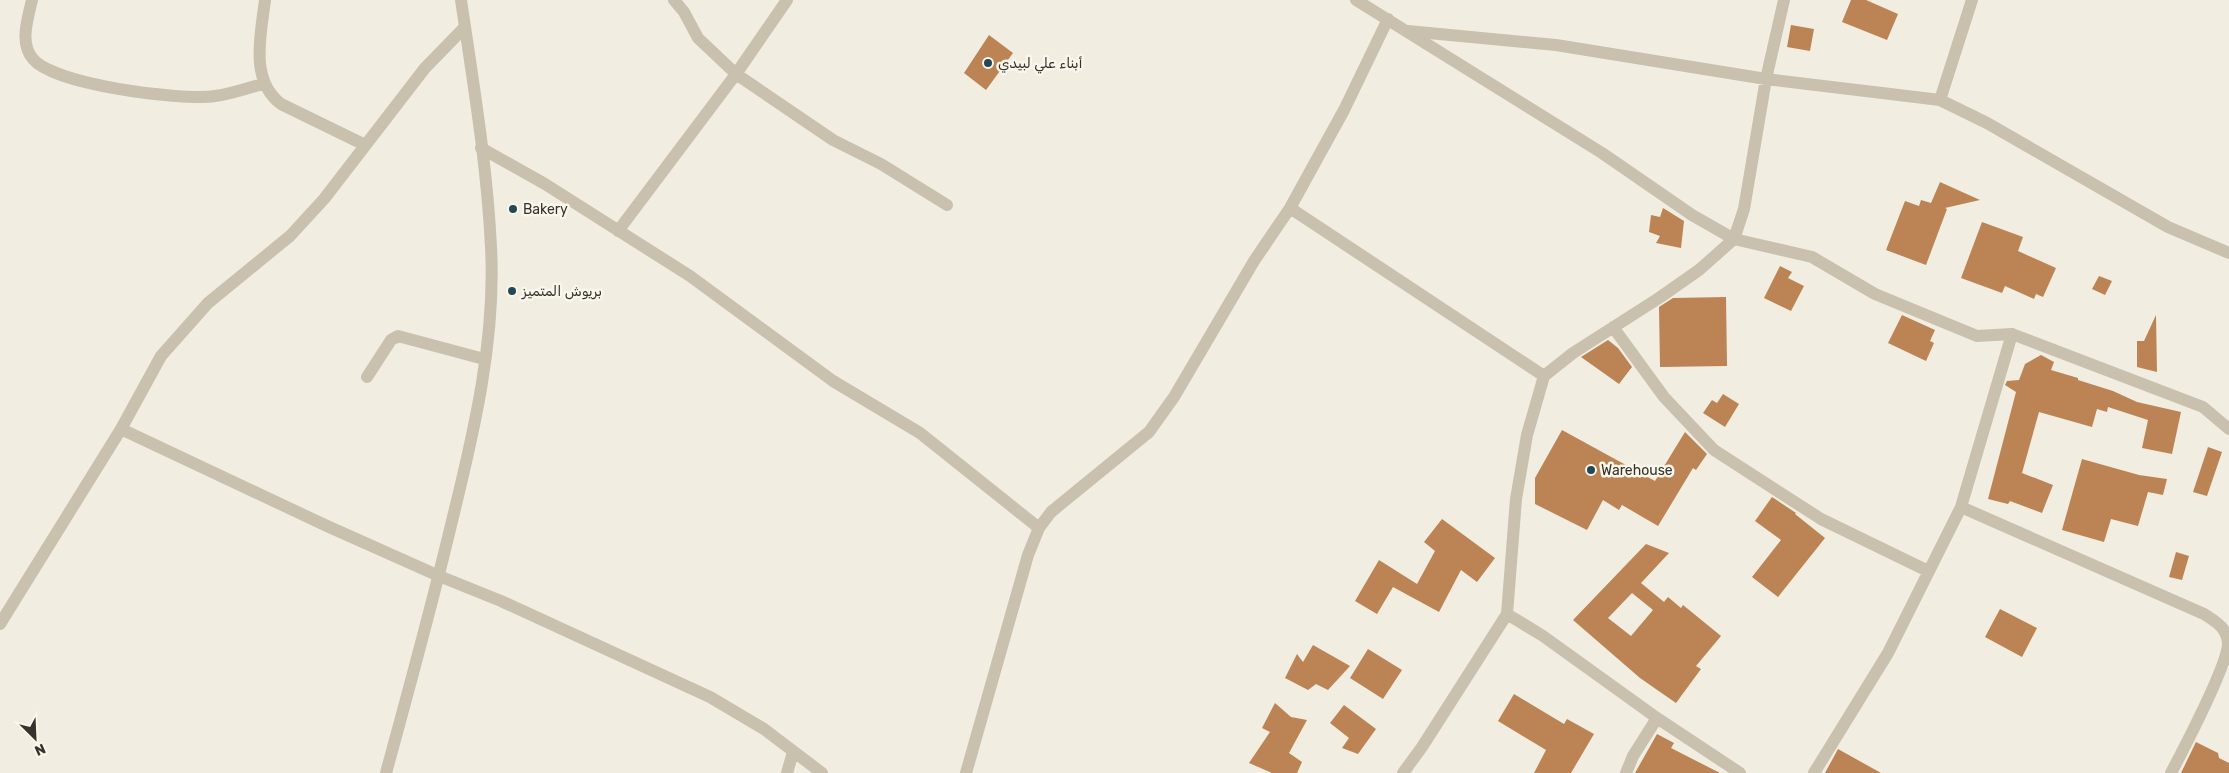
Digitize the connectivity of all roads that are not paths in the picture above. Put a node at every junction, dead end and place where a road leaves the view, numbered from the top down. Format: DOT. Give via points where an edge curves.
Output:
graph roads {
  1 [pos="32,0"];
  2 [pos="266,0"];
  3 [pos="461,0"];
  4 [pos="674,0"];
  5 [pos="787,0"];
  6 [pos="1356,0"];
  7 [pos="1784,0"];
  8 [pos="1972,0"];
  9 [pos="1388,19"];
  10 [pos="465,27"];
  11 [pos="1408,31"];
  12 [pos="736,74"];
  13 [pos="1766,79"];
  14 [pos="263,84"];
  15 [pos="1940,100"];
  16 [pos="366,145"];
  17 [pos="481,148"];
  18 [pos="946,204"];
  19 [pos="1290,208"];
  20 [pos="618,231"];
  21 [pos="1734,239"];
  22 [pos="2229,253"];
  23 [pos="1612,327"];
  24 [pos="2012,334"];
  25 [pos="484,359"];
  26 [pos="1544,376"];
  27 [pos="367,377"];
  28 [pos="121,429"];
  29 [pos="2229,429"];
  30 [pos="1961,507"];
  31 [pos="1040,528"];
  32 [pos="1928,571"];
  33 [pos="439,576"];
  34 [pos="1507,614"];
  35 [pos="0,624"];
  36 [pos="1657,718"];
  37 [pos="793,752"];
  38 [pos="386,773"];
  39 [pos="787,773"];
  40 [pos="822,773"];
  41 [pos="966,773"];
  42 [pos="1403,773"];
  43 [pos="1626,773"];
  44 [pos="1740,773"];
  45 [pos="1814,773"];
  46 [pos="2171,773"];
  1 -- 14 [label="street" via="26,28 27,46 33,59 49,71 75,80 154,94 213,96"];
  2 -- 14 [label="street" via="260,38"];
  3 -- 10 [label="street"];
  4 -- 12 [label="street" via="698,38"];
  5 -- 12 [label="street"];
  6 -- 9 [label="street"];
  7 -- 13 [label="street"];
  8 -- 15 [label="street"];
  9 -- 11 [label="street"];
  9 -- 19 [label="street" via="1344,110"];
  10 -- 16 [label="street" via="425,68"];
  10 -- 17 [label="street" via="476,88"];
  11 -- 13 [label="street" via="1556,45"];
  11 -- 21 [label="street"];
  12 -- 18 [label="street" via="833,140 881,164"];
  12 -- 20 [label="street"];
  13 -- 15 [label="street"];
  13 -- 21 [label="street" via="1744,209"];
  14 -- 16 [label="street" via="281,104"];
  15 -- 22 [label="street" via="1987,123 2168,227"];
  16 -- 28 [label="street" via="290,236 208,303 161,356"];
  17 -- 20 [label="street" via="546,184"];
  17 -- 25 [label="street" via="491,248 489,320"];
  19 -- 26 [label="street"];
  19 -- 31 [label="street" via="1149,432 1051,512"];
  20 -- 31 [label="street" via="690,276 833,381 920,433"];
  21 -- 23 [label="street" via="1699,270"];
  21 -- 24 [label="street" via="1812,257 1875,294 1977,336"];
  23 -- 26 [label="street" via="1572,352"];
  23 -- 32 [label="street" via="1664,397 1714,450 1821,519"];
  24 -- 29 [label="street" via="2203,407"];
  24 -- 30 [label="street"];
  25 -- 27 [label="street" via="398,336 391,340"];
  25 -- 33 [label="street" via="465,468"];
  26 -- 34 [label="street" via="1526,435 1516,499"];
  28 -- 33 [label="street"];
  28 -- 35 [label="street"];
  30 -- 32 [label="street"];
  30 -- 46 [label="street" via="2204,614 2223,627 2229,643 2215,686"];
  31 -- 41 [label="street" via="1023,572"];
  32 -- 45 [label="street" via="1888,653"];
  33 -- 37 [label="street" via="710,697 764,729"];
  33 -- 38 [label="street"];
  34 -- 36 [label="street"];
  34 -- 42 [label="street"];
  36 -- 43 [label="street"];
  36 -- 44 [label="street"];
  37 -- 39 [label="street"];
  37 -- 40 [label="street"];
}
